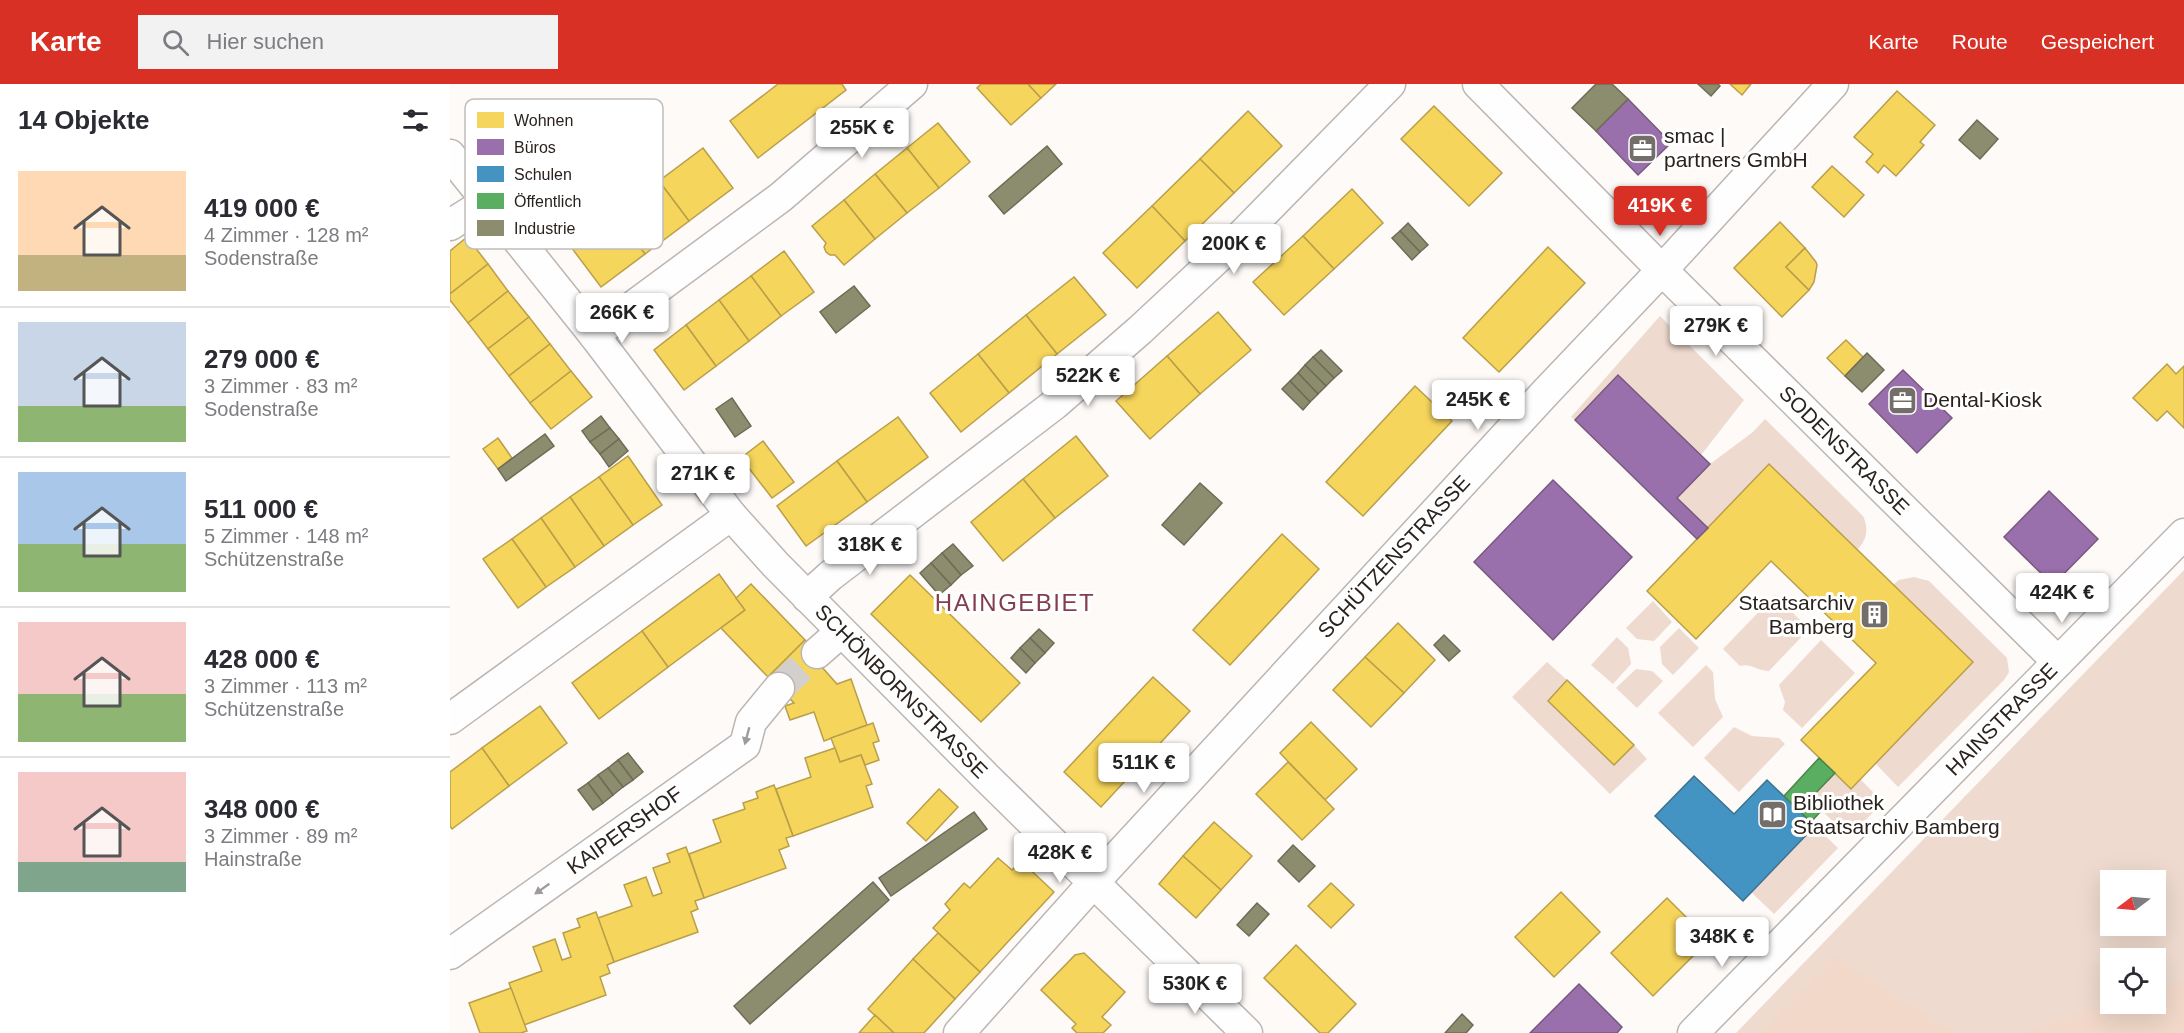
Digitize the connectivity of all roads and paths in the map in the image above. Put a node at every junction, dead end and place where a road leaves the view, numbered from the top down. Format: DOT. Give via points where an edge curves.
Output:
graph roads {
  1 [pos="912,84"];
  2 [pos="1390,84"];
  3 [pos="1478,84"];
  4 [pos="1833,84"];
  5 [pos="450,155"];
  6 [pos="465,173"];
  7 [pos="465,216"];
  8 [pos="450,225"];
  9 [pos="526,249"];
  10 [pos="1662,270"];
  11 [pos="594,335"];
  12 [pos="731,515"];
  13 [pos="2184,534"];
  14 [pos="807,597"];
  15 [pos="841,632"];
  16 [pos="817,653"];
  17 [pos="2058,662"];
  18 [pos="779,688"];
  19 [pos="450,719"];
  20 [pos="1094,882"];
  21 [pos="450,954"];
  22 [pos="959,1033"];
  23 [pos="1247,1033"];
  24 [pos="1693,1033"];
  1 -- 11 [label="street" via="781,197"];
  2 -- 14 [label="street" via="1240,237 1140,330 1055,404"];
  3 -- 10 [label="street, SODENSTRASSE"];
  4 -- 10 [label="street, SCHÜTZENSTRASSE"];
  5 -- 6 [label="street, SCHÖNBORNSTRASSE"];
  7 -- 8 [label="street"];
  9 -- 11 [label="street, SCHÖNBORNSTRASSE"];
  10 -- 17 [label="street, SODENSTRASSE"];
  10 -- 20 [label="street, SCHÜTZENSTRASSE"];
  11 -- 12 [label="street, SCHÖNBORNSTRASSE"];
  12 -- 14 [label="street, SCHÖNBORNSTRASSE"];
  12 -- 19 [label="street"];
  13 -- 17 [label="street, HAINSTRASSE"];
  14 -- 15 [label="street, SCHÖNBORNSTRASSE"];
  15 -- 16 [label="street"];
  15 -- 20 [label="street, SCHÖNBORNSTRASSE"];
  17 -- 24 [label="street, HAINSTRASSE"];
  18 -- 21 [label="street, KAIPERSHOF, one-way" via="751,722 745,745"];
  20 -- 22 [label="street, SCHÜTZENSTRASSE"];
  20 -- 23 [label="street, SCHÖNBORNSTRASSE"];
}
